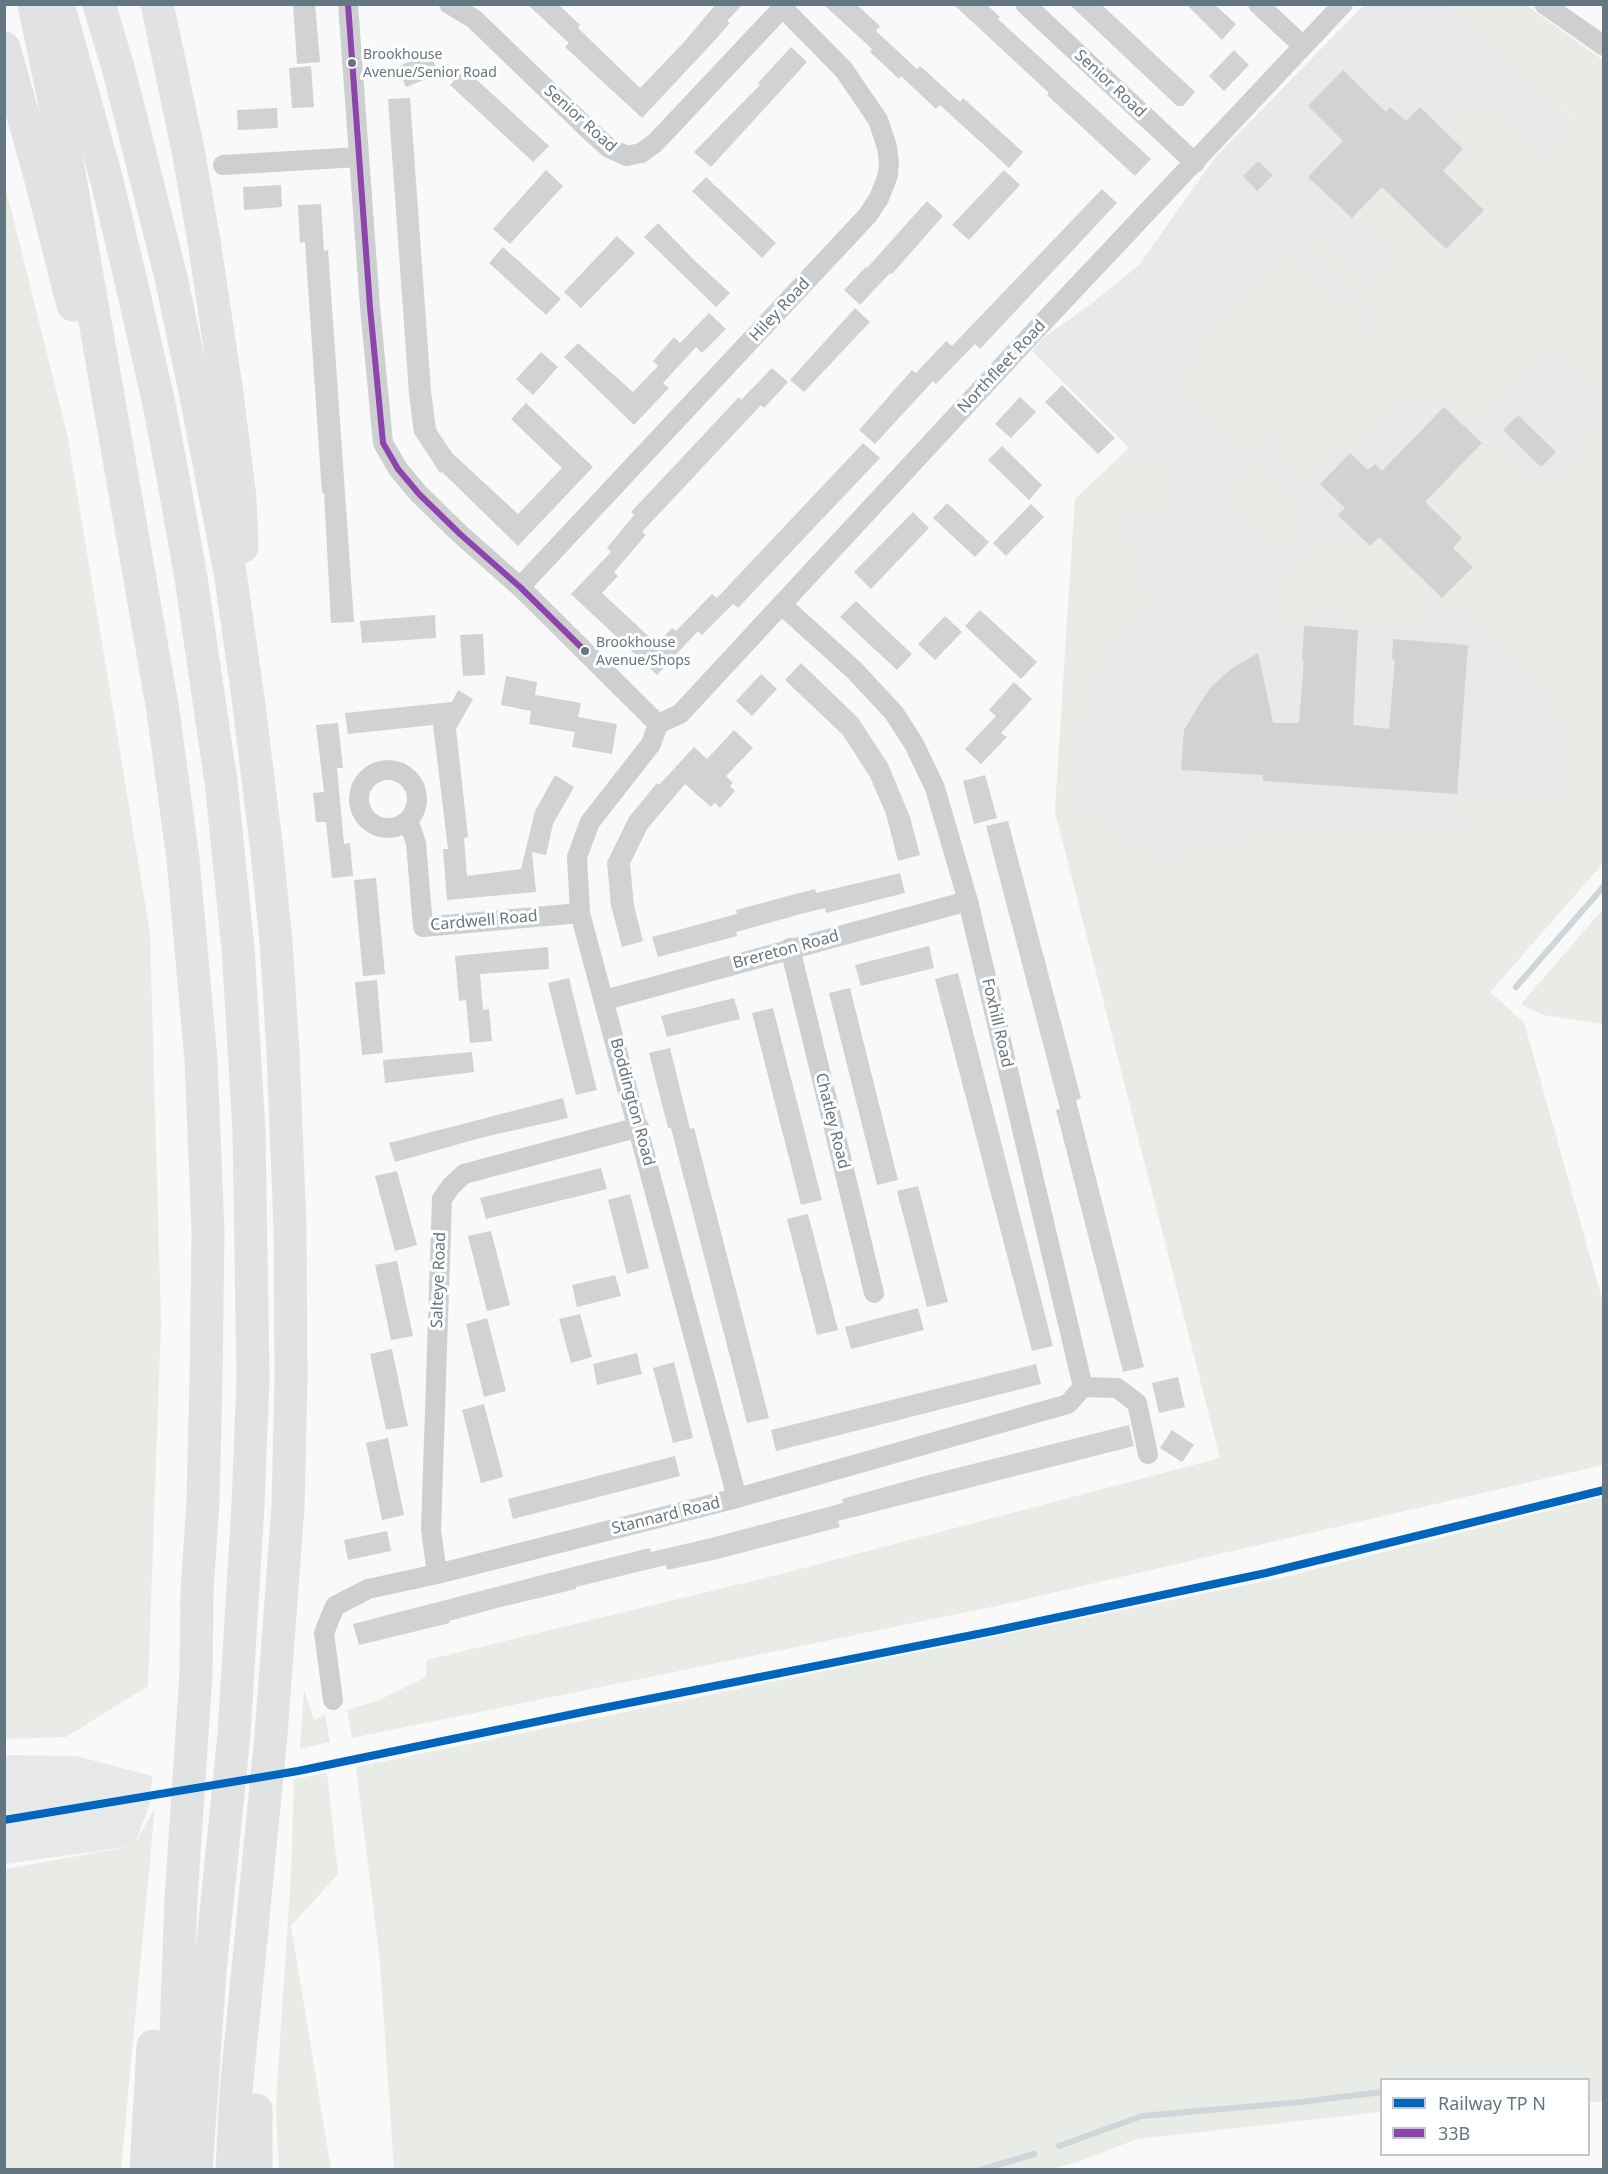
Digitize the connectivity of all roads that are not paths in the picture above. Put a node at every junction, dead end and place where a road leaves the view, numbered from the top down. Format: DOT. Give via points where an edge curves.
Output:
graph roads {
  1 [pos="34,4"];
  2 [pos="58,4"];
  3 [pos="99,4"];
  4 [pos="157,4"];
  5 [pos="348,4"];
  6 [pos="449,4"];
  7 [pos="1024,4"];
  8 [pos="1258,4"];
  9 [pos="1343,4"];
  10 [pos="1544,4"];
  11 [pos="784,6"];
  12 [pos="1303,46"];
  13 [pos="1604,46"];
  14 [pos="4,48"];
  15 [pos="359,157"];
  16 [pos="1196,163"];
  17 [pos="223,165"];
  18 [pos="119,463"];
  19 [pos="520,587"];
  20 [pos="782,605"];
  21 [pos="243,658"];
  22 [pos="658,723"];
  23 [pos="408,820"];
  24 [pos="968,901"];
  25 [pos="580,913"];
  26 [pos="790,948"];
  27 [pos="605,1000"];
  28 [pos="639,1127"];
  29 [pos="874,1293"];
  30 [pos="1083,1387"];
  31 [pos="1149,1454"];
  32 [pos="737,1498"];
  33 [pos="437,1574"];
  34 [pos="197,1590"];
  35 [pos="333,1700"];
  36 [pos="248,1971"];
  37 [pos="150,2086"];
  38 [pos="136,2169"];
  39 [pos="146,2169"];
  40 [pos="171,2169"];
  41 [pos="196,2169"];
  42 [pos="232,2169"];
  43 [pos="256,2169"];
  1 -- 18 [label="highway" via="69,172"];
  2 -- 41 [label="highway" via="131,281 174,483 221,782 240,981 249,1130 253,1379 234,1735 207,2006"];
  3 -- 21 [label="highway" via="170,273 228,561"];
  4 -- 21 [label="highway" via="188,150 227,394 240,498"];
  5 -- 15 [label="street"];
  6 -- 11 [label="street, Senior Road" via="474,20 609,148 627,156 655,143"];
  7 -- 16 [label="street, Senior Road"];
  8 -- 12 [label="street"];
  9 -- 12 [label="street, Northfleet Road"];
  10 -- 13 [label="street"];
  11 -- 19 [label="street, Hiley Road" via="844,70 878,120 889,162 879,198 868,215"];
  12 -- 16 [label="street, Northfleet Road"];
  14 -- 18 [label="highway" via="85,352"];
  15 -- 17 [label="street"];
  15 -- 19 [label="street" via="383,443 398,470 419,494"];
  16 -- 20 [label="street, Northfleet Road"];
  18 -- 34 [label="highway" via="163,711 183,859 201,1060 208,1232 203,1503"];
  19 -- 22 [label="street"];
  20 -- 22 [label="street, Northfleet Road" via="680,714"];
  20 -- 24 [label="street, Foxhill Road" via="855,671 904,728 935,788"];
  21 -- 36 [label="highway" via="267,850 280,997 287,1126 291,1380 287,1518"];
  22 -- 25 [label="street, Boddington Road" via="651,744 590,822 577,857"];
  23 -- 25 [label="street, Cardwell Road" via="416,843 423,927"];
  24 -- 26 [label="street, Brereton Road"];
  24 -- 30 [label="street, Foxhill Road"];
  25 -- 27 [label="street, Boddington Road"];
  26 -- 27 [label="street, Brereton Road"];
  26 -- 29 [label="street, Chatley Road"];
  27 -- 28 [label="street, Boddington Road"];
  28 -- 32 [label="street, Boddington Road"];
  28 -- 33 [label="street, Salteye Road" via="464,1174 442,1199 432,1530"];
  30 -- 31 [label="street" via="1117,1388 1137,1403"];
  30 -- 32 [label="street, Stannard Road" via="1068,1404"];
  32 -- 33 [label="street, Stannard Road"];
  33 -- 35 [label="street, Stannard Road" via="368,1589 335,1606 324,1633"];
  34 -- 37 [label="highway" via="184,1674"];
  34 -- 40 [label="highway"];
  36 -- 42 [label="highway"];
  36 -- 43 [label="highway" via="255,2051"];
  37 -- 38 [label="highway"];
  37 -- 39 [label="highway"];
}
